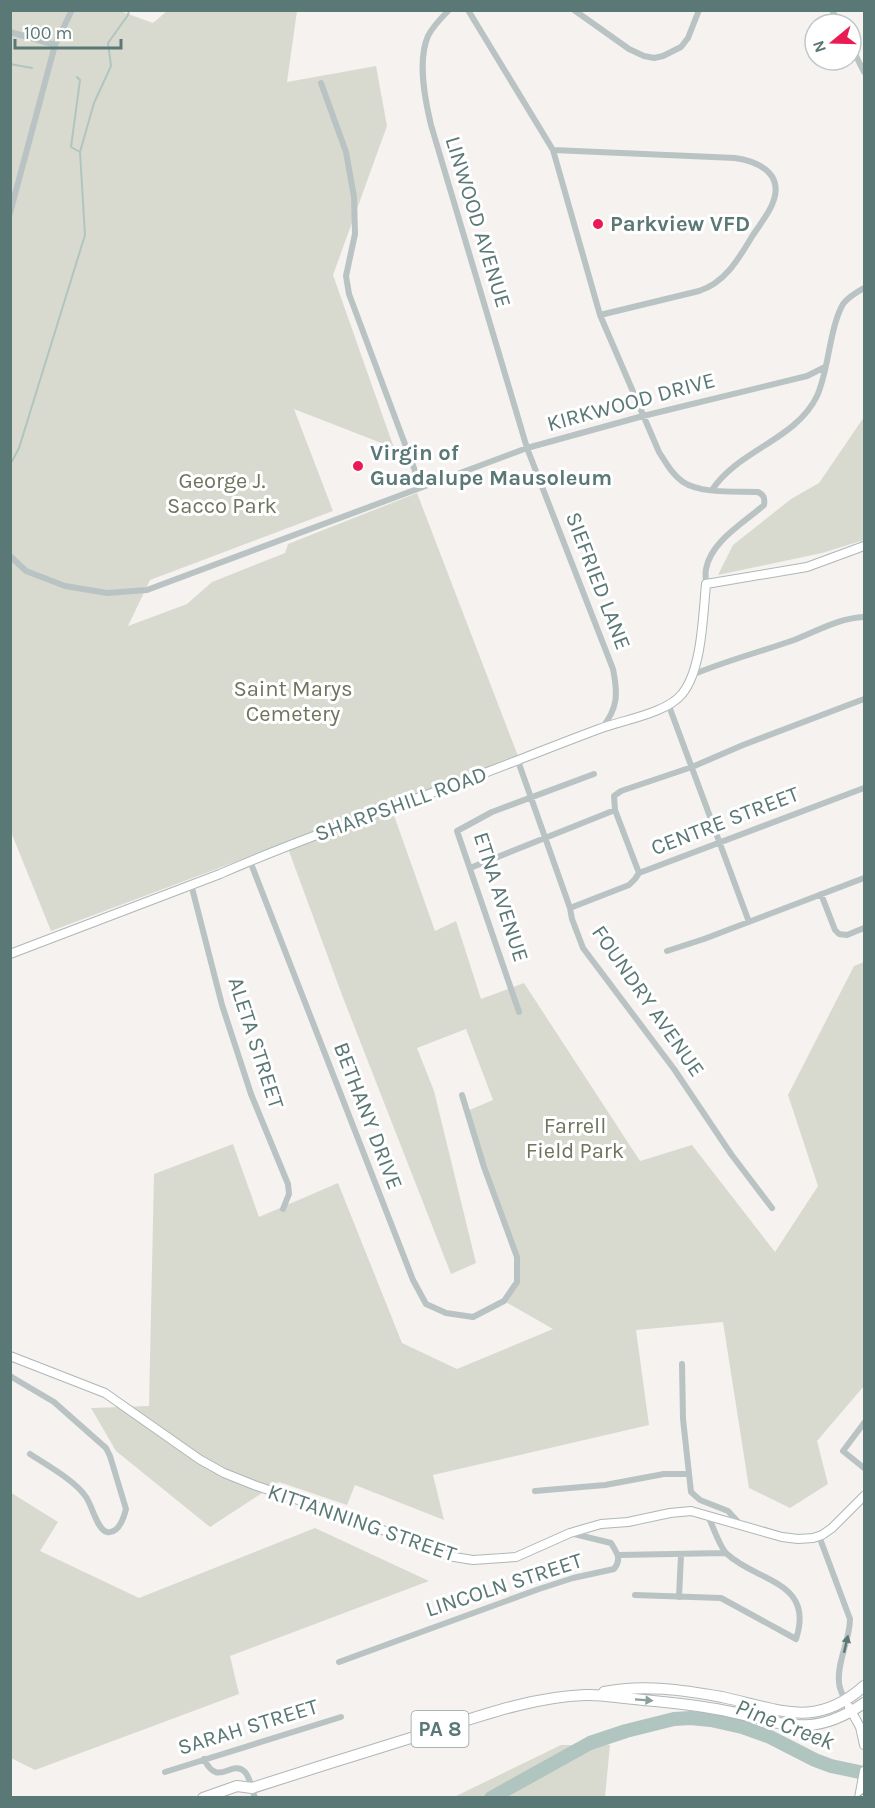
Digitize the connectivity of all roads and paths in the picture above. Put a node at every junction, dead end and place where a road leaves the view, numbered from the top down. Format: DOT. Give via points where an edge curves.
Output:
graph roads {
  1 [pos="72,10"];
  2 [pos="449,10"];
  3 [pos="468,10"];
  4 [pos="573,10"];
  5 [pos="699,10"];
  6 [pos="10,32"];
  7 [pos="55,45"];
  8 [pos="321,83"];
  9 [pos="553,150"];
  10 [pos="10,213"];
  11 [pos="864,288"];
  12 [pos="600,315"];
  13 [pos="825,367"];
  14 [pos="643,416"];
  15 [pos="527,448"];
  16 [pos="421,487"];
  17 [pos="712,490"];
  18 [pos="864,546"];
  19 [pos="10,556"];
  20 [pos="706,584"];
  21 [pos="864,617"];
  22 [pos="692,676"];
  23 [pos="864,699"];
  24 [pos="669,706"];
  25 [pos="602,728"];
  26 [pos="518,761"];
  27 [pos="692,767"];
  28 [pos="594,774"];
  29 [pos="864,788"];
  30 [pos="532,798"];
  31 [pos="615,810"];
  32 [pos="546,837"];
  33 [pos="719,843"];
  34 [pos="250,861"];
  35 [pos="470,868"];
  36 [pos="639,873"];
  37 [pos="864,878"];
  38 [pos="191,884"];
  39 [pos="821,894"];
  40 [pos="570,908"];
  41 [pos="748,922"];
  42 [pos="864,928"];
  43 [pos="667,951"];
  44 [pos="10,954"];
  45 [pos="519,1012"];
  46 [pos="462,1095"];
  47 [pos="772,1208"];
  48 [pos="283,1209"];
  49 [pos="10,1356"];
  50 [pos="682,1364"];
  51 [pos="10,1376"];
  52 [pos="864,1422"];
  53 [pos="30,1454"];
  54 [pos="864,1468"];
  55 [pos="688,1474"];
  56 [pos="535,1491"];
  57 [pos="864,1496"];
  58 [pos="708,1516"];
  59 [pos="742,1526"];
  60 [pos="570,1533"];
  61 [pos="819,1536"];
  62 [pos="725,1553"];
  63 [pos="619,1555"];
  64 [pos="681,1555"];
  65 [pos="635,1595"];
  66 [pos="679,1597"];
  67 [pos="339,1662"];
  68 [pos="864,1686"];
  69 [pos="586,1695"];
  70 [pos="845,1700"];
  71 [pos="864,1703"];
  72 [pos="852,1711"];
  73 [pos="341,1717"];
  74 [pos="864,1745"];
  75 [pos="204,1759"];
  76 [pos="864,1771"];
  77 [pos="165,1772"];
  78 [pos="253,1793"];
  79 [pos="203,1797"];
  80 [pos="241,1797"];
  81 [pos="859,1797"];
  1 -- 7 [label="street"];
  2 -- 15 [label="street, LINWOOD AVENUE" via="428,38 424,53 425,99"];
  3 -- 9 [label="street"];
  4 -- 5 [label="street" via="629,49 654,58 681,47"];
  6 -- 7 [label="street"];
  7 -- 10 [label="street"];
  8 -- 16 [label="street" via="346,152 354,197 355,234 346,276 349,294"];
  9 -- 12 [label="street"];
  9 -- 12 [label="street" via="750,160 762,165 774,182 776,193 771,207 721,279 699,291"];
  11 -- 13 [label="street" via="844,303"];
  12 -- 14 [label="street"];
  13 -- 14 [label="street, KIRKWOOD DRIVE" via="807,376"];
  13 -- 17 [label="street" via="818,395 808,412 735,466"];
  14 -- 15 [label="street, KIRKWOOD DRIVE"];
  14 -- 17 [label="street" via="670,470 683,482"];
  15 -- 16 [label="street, KIRKWOOD DRIVE"];
  15 -- 25 [label="street, SIEFRIED LANE" via="614,669 615,706"];
  16 -- 19 [label="street, KIRKWOOD DRIVE" via="147,590 107,593 64,586 26,571"];
  17 -- 20 [label="street" via="758,492 765,499 764,505 735,527 711,556"];
  18 -- 20 [label="street" via="807,567"];
  20 -- 22 [label="street" via="701,642"];
  21 -- 22 [label="street" via="830,625"];
  22 -- 24 [label="street" via="683,694"];
  23 -- 27 [label="street"];
  24 -- 25 [label="street, SHARPSHILL ROAD"];
  24 -- 27 [label="street"];
  25 -- 26 [label="street, SHARPSHILL ROAD"];
  26 -- 30 [label="street, FOUNDRY AVENUE"];
  26 -- 34 [label="street, SHARPSHILL ROAD"];
  27 -- 31 [label="street" via="621,791 614,796"];
  27 -- 33 [label="street"];
  28 -- 30 [label="street, ETNA AVENUE"];
  29 -- 33 [label="street, CENTRE STREET"];
  30 -- 32 [label="street, FOUNDRY AVENUE"];
  30 -- 35 [label="street, ETNA AVENUE" via="492,812 457,831"];
  31 -- 32 [label="street"];
  31 -- 36 [label="street"];
  32 -- 35 [label="street"];
  32 -- 40 [label="street, FOUNDRY AVENUE"];
  33 -- 36 [label="street, CENTRE STREET"];
  33 -- 41 [label="street"];
  34 -- 38 [label="street, SHARPSHILL ROAD"];
  34 -- 46 [label="street, BETHANY DRIVE" via="412,1280 426,1304 446,1313 473,1317 504,1301 517,1282 517,1257"];
  35 -- 45 [label="street, ETNA AVENUE"];
  36 -- 40 [label="street, CENTRE STREET" via="629,885"];
  37 -- 39 [label="street"];
  38 -- 44 [label="street, SHARPSHILL ROAD"];
  38 -- 48 [label="street, ALETA STREET" via="222,1005 251,1094 288,1184"];
  39 -- 41 [label="street"];
  39 -- 42 [label="street" via="839,934"];
  40 -- 47 [label="street, FOUNDRY AVENUE" via="584,948"];
  41 -- 43 [label="street"];
  49 -- 60 [label="street, KITTANNING STREET" via="105,1393 224,1473 448,1556 472,1560 516,1557"];
  50 -- 55 [label="street"];
  51 -- 53 [label="street" via="54,1402 106,1448 126,1509 121,1524 110,1533 105,1532 87,1497"];
  52 -- 54 [label="street" via="843,1451"];
  55 -- 56 [label="street"];
  55 -- 59 [label="street" via="691,1492 700,1500 728,1511"];
  57 -- 61 [label="street"];
  58 -- 59 [label="street, KITTANNING STREET"];
  58 -- 60 [label="street, KITTANNING STREET" via="691,1511 669,1513"];
  58 -- 62 [label="street"];
  59 -- 61 [label="street, KITTANNING STREET" via="787,1538"];
  60 -- 63 [label="street, LINCOLN STREET" via="611,1543"];
  70 -- 61 [label="street, one-way" via="839,1682 849,1619"];
  62 -- 64 [label="street"];
  62 -- 66 [label="street" via="791,1592 800,1614 796,1638 722,1598"];
  63 -- 64 [label="street"];
  63 -- 67 [label="street, LINCOLN STREET" via="614,1569 539,1589"];
  64 -- 66 [label="street"];
  65 -- 66 [label="street"];
  68 -- 70 [label="highway, PA 8"];
  69 -- 70 [label="highway, PA 8" via="656,1688 711,1695 792,1713 823,1710"];
  69 -- 72 [label="highway, PA 8, one-way" via="690,1704 794,1726 820,1723"];
  69 -- 78 [label="highway, PA 8" via="502,1709"];
  70 -- 72 [label="street"];
  71 -- 72 [label="highway, PA 8"];
  72 -- 74 [label="street"];
  73 -- 75 [label="street, SARAH STREET"];
  75 -- 77 [label="street, SARAH STREET"];
  75 -- 78 [label="street" via="218,1773 243,1770"];
  76 -- 81 [label="street"];
  78 -- 79 [label="highway, PA 8" via="237,1786"];
  78 -- 80 [label="highway, PA 8"];
}
